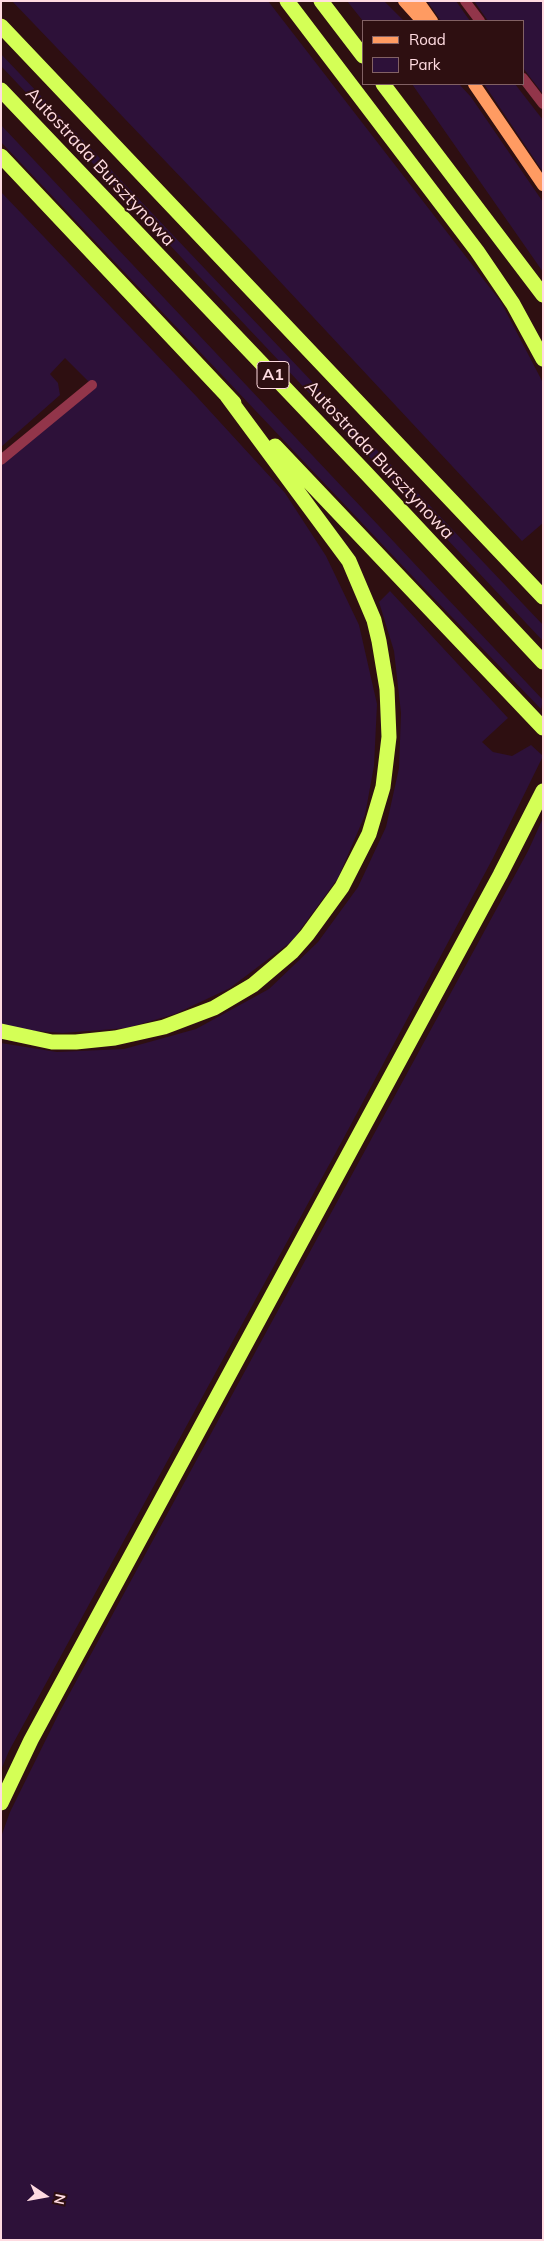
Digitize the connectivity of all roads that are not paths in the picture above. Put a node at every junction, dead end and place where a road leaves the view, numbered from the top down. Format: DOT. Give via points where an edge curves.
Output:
graph roads {
  1 [pos="287,1"];
  2 [pos="321,1"];
  3 [pos="404,1"];
  4 [pos="418,1"];
  5 [pos="465,1"];
  6 [pos="421,20"];
  7 [pos="431,20"];
  8 [pos="479,20"];
  9 [pos="1,26"];
  10 [pos="362,55"];
  11 [pos="524,79"];
  12 [pos="384,85"];
  13 [pos="475,85"];
  14 [pos="1,90"];
  15 [pos="543,104"];
  16 [pos="1,156"];
  17 [pos="543,185"];
  18 [pos="543,295"];
  19 [pos="543,359"];
  20 [pos="92,385"];
  21 [pos="227,396"];
  22 [pos="1,460"];
  23 [pos="543,597"];
  24 [pos="543,662"];
  25 [pos="543,728"];
  26 [pos="543,791"];
  27 [pos="1,1031"];
  28 [pos="1,1803"];
  1 -- 19 [label="highway" via="476,251 513,304"];
  2 -- 10 [label="highway"];
  3 -- 6 [label="main road"];
  4 -- 7 [label="main road"];
  5 -- 8 [label="street"];
  9 -- 23 [label="highway, Autostrada Bursztynowa / A1"];
  11 -- 15 [label="street"];
  12 -- 18 [label="highway"];
  13 -- 17 [label="main road"];
  14 -- 24 [label="highway, Autostrada Bursztynowa / A1"];
  16 -- 21 [label="highway"];
  20 -- 22 [label="street"];
  21 -- 25 [label="highway"];
  21 -- 27 [label="highway" via="349,561 374,620 386,680 389,737 383,787 372,826 357,861 326,912 292,952 260,979 214,1008 164,1028 115,1038 52,1042"];
  26 -- 28 [label="highway" via="31,1740"];
}
